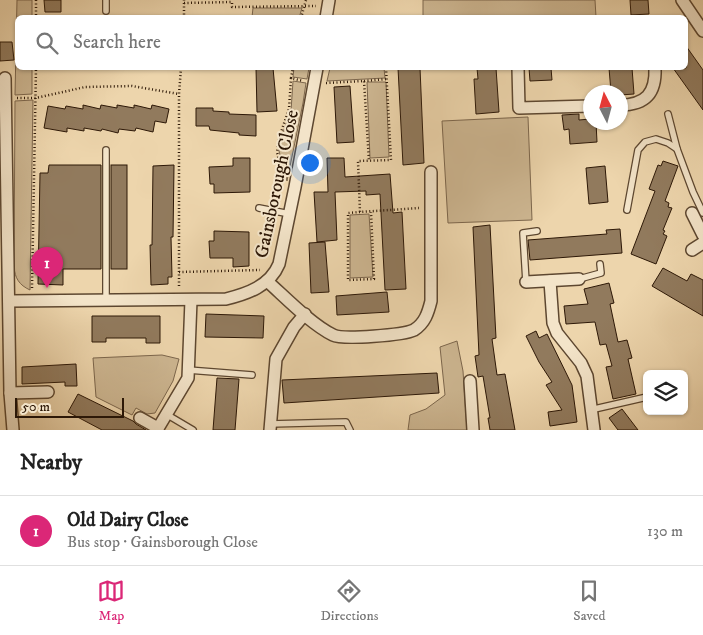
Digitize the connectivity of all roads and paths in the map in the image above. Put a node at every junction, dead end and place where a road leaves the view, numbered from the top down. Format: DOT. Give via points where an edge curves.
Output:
graph roads {
  1 [pos="36,0"];
  2 [pos="106,0"];
  3 [pos="306,0"];
  4 [pos="682,0"];
  5 [pos="184,1"];
  6 [pos="304,6"];
  7 [pos="328,8"];
  8 [pos="106,11"];
  9 [pos="36,15"];
  10 [pos="184,15"];
  11 [pos="302,15"];
  12 [pos="687,15"];
  13 [pos="689,20"];
  14 [pos="703,31"];
  15 [pos="36,70"];
  16 [pos="181,70"];
  17 [pos="292,70"];
  18 [pos="317,70"];
  19 [pos="386,70"];
  20 [pos="518,70"];
  21 [pos="655,70"];
  22 [pos="6,78"];
  23 [pos="291,78"];
  24 [pos="387,79"];
  25 [pos="364,81"];
  26 [pos="179,94"];
  27 [pos="36,98"];
  28 [pos="6,99"];
  29 [pos="628,105"];
  30 [pos="583,106"];
  31 [pos="668,114"];
  32 [pos="676,149"];
  33 [pos="106,150"];
  34 [pos="431,172"];
  35 [pos="259,208"];
  36 [pos="432,208"];
  37 [pos="627,210"];
  38 [pos="360,212"];
  39 [pos="371,212"];
  40 [pos="698,213"];
  41 [pos="290,214"];
  42 [pos="537,231"];
  43 [pos="703,235"];
  44 [pos="703,243"];
  45 [pos="4,247"];
  46 [pos="692,250"];
  47 [pos="600,264"];
  48 [pos="276,270"];
  49 [pos="179,272"];
  50 [pos="579,279"];
  51 [pos="267,281"];
  52 [pos="550,281"];
  53 [pos="526,282"];
  54 [pos="179,300"];
  55 [pos="191,300"];
  56 [pos="106,301"];
  57 [pos="9,302"];
  58 [pos="31,302"];
  59 [pos="306,314"];
  60 [pos="188,370"];
  61 [pos="252,375"];
  62 [pos="470,381"];
  63 [pos="48,392"];
  64 [pos="10,393"];
  65 [pos="643,398"];
  66 [pos="590,410"];
  67 [pos="166,414"];
  68 [pos="140,418"];
  69 [pos="270,427"];
  70 [pos="157,429"];
  71 [pos="13,430"];
  72 [pos="193,430"];
  73 [pos="350,430"];
  74 [pos="473,430"];
  75 [pos="594,430"];
  1 -- 9 [label="path"];
  2 -- 8 [label="lane"];
  3 -- 6 [label="path"];
  4 -- 12 [label="street"];
  5 -- 6 [label="path" via="232,2 232,7"];
  5 -- 10 [label="path"];
  6 -- 7 [label="path"];
  6 -- 11 [label="path"];
  13 -- 14 [label="street"];
  15 -- 27 [label="path"];
  16 -- 26 [label="path"];
  17 -- 23 [label="path"];
  18 -- 41 [label="street, Gainsborough Close"];
  19 -- 24 [label="path"];
  20 -- 30 [label="street" via="519,108"];
  21 -- 29 [label="street" via="652,92 642,101"];
  22 -- 28 [label="street"];
  24 -- 25 [label="path"];
  24 -- 38 [label="path" via="391,160 358,161"];
  26 -- 27 [label="path" via="132,86 85,87"];
  26 -- 49 [label="path"];
  27 -- 28 [label="path"];
  27 -- 58 [label="path"];
  28 -- 45 [label="street"];
  31 -- 32 [label="lane"];
  32 -- 37 [label="lane" via="656,140 645,142 638,150"];
  32 -- 40 [label="lane"];
  33 -- 56 [label="lane"];
  34 -- 36 [label="street"];
  35 -- 41 [label="lane"];
  36 -- 39 [label="path"];
  36 -- 59 [label="street" via="431,301 422,323 412,331 399,334 346,338 335,336"];
  38 -- 39 [label="path"];
  38 -- 39 [label="path" via="348,213 348,280 374,279"];
  40 -- 43 [label="street"];
  41 -- 48 [label="street, Gainsborough Close"];
  42 -- 53 [label="lane" via="523,232"];
  44 -- 46 [label="street"];
  45 -- 57 [label="street"];
  47 -- 50 [label="lane" via="601,273"];
  48 -- 49 [label="path"];
  48 -- 51 [label="street, Gainsborough Close"];
  49 -- 54 [label="path"];
  50 -- 52 [label="street"];
  51 -- 55 [label="street, Gainsborough Close" via="236,297"];
  51 -- 59 [label="street"];
  52 -- 53 [label="street"];
  52 -- 66 [label="street" via="556,333 581,363"];
  54 -- 55 [label="street, Gainsborough Close"];
  54 -- 56 [label="street, Gainsborough Close"];
  55 -- 60 [label="street"];
  56 -- 58 [label="street, Gainsborough Close"];
  57 -- 58 [label="street, Gainsborough Close"];
  57 -- 64 [label="street"];
  59 -- 69 [label="street" via="294,327 276,359"];
  60 -- 61 [label="lane"];
  60 -- 67 [label="street" via="188,378"];
  62 -- 74 [label="street"];
  63 -- 64 [label="street"];
  64 -- 71 [label="street"];
  65 -- 66 [label="lane"];
  66 -- 75 [label="street"];
  67 -- 70 [label="street"];
  67 -- 72 [label="lane"];
  68 -- 70 [label="street"];
  69 -- 73 [label="lane" via="346,422"];
}
